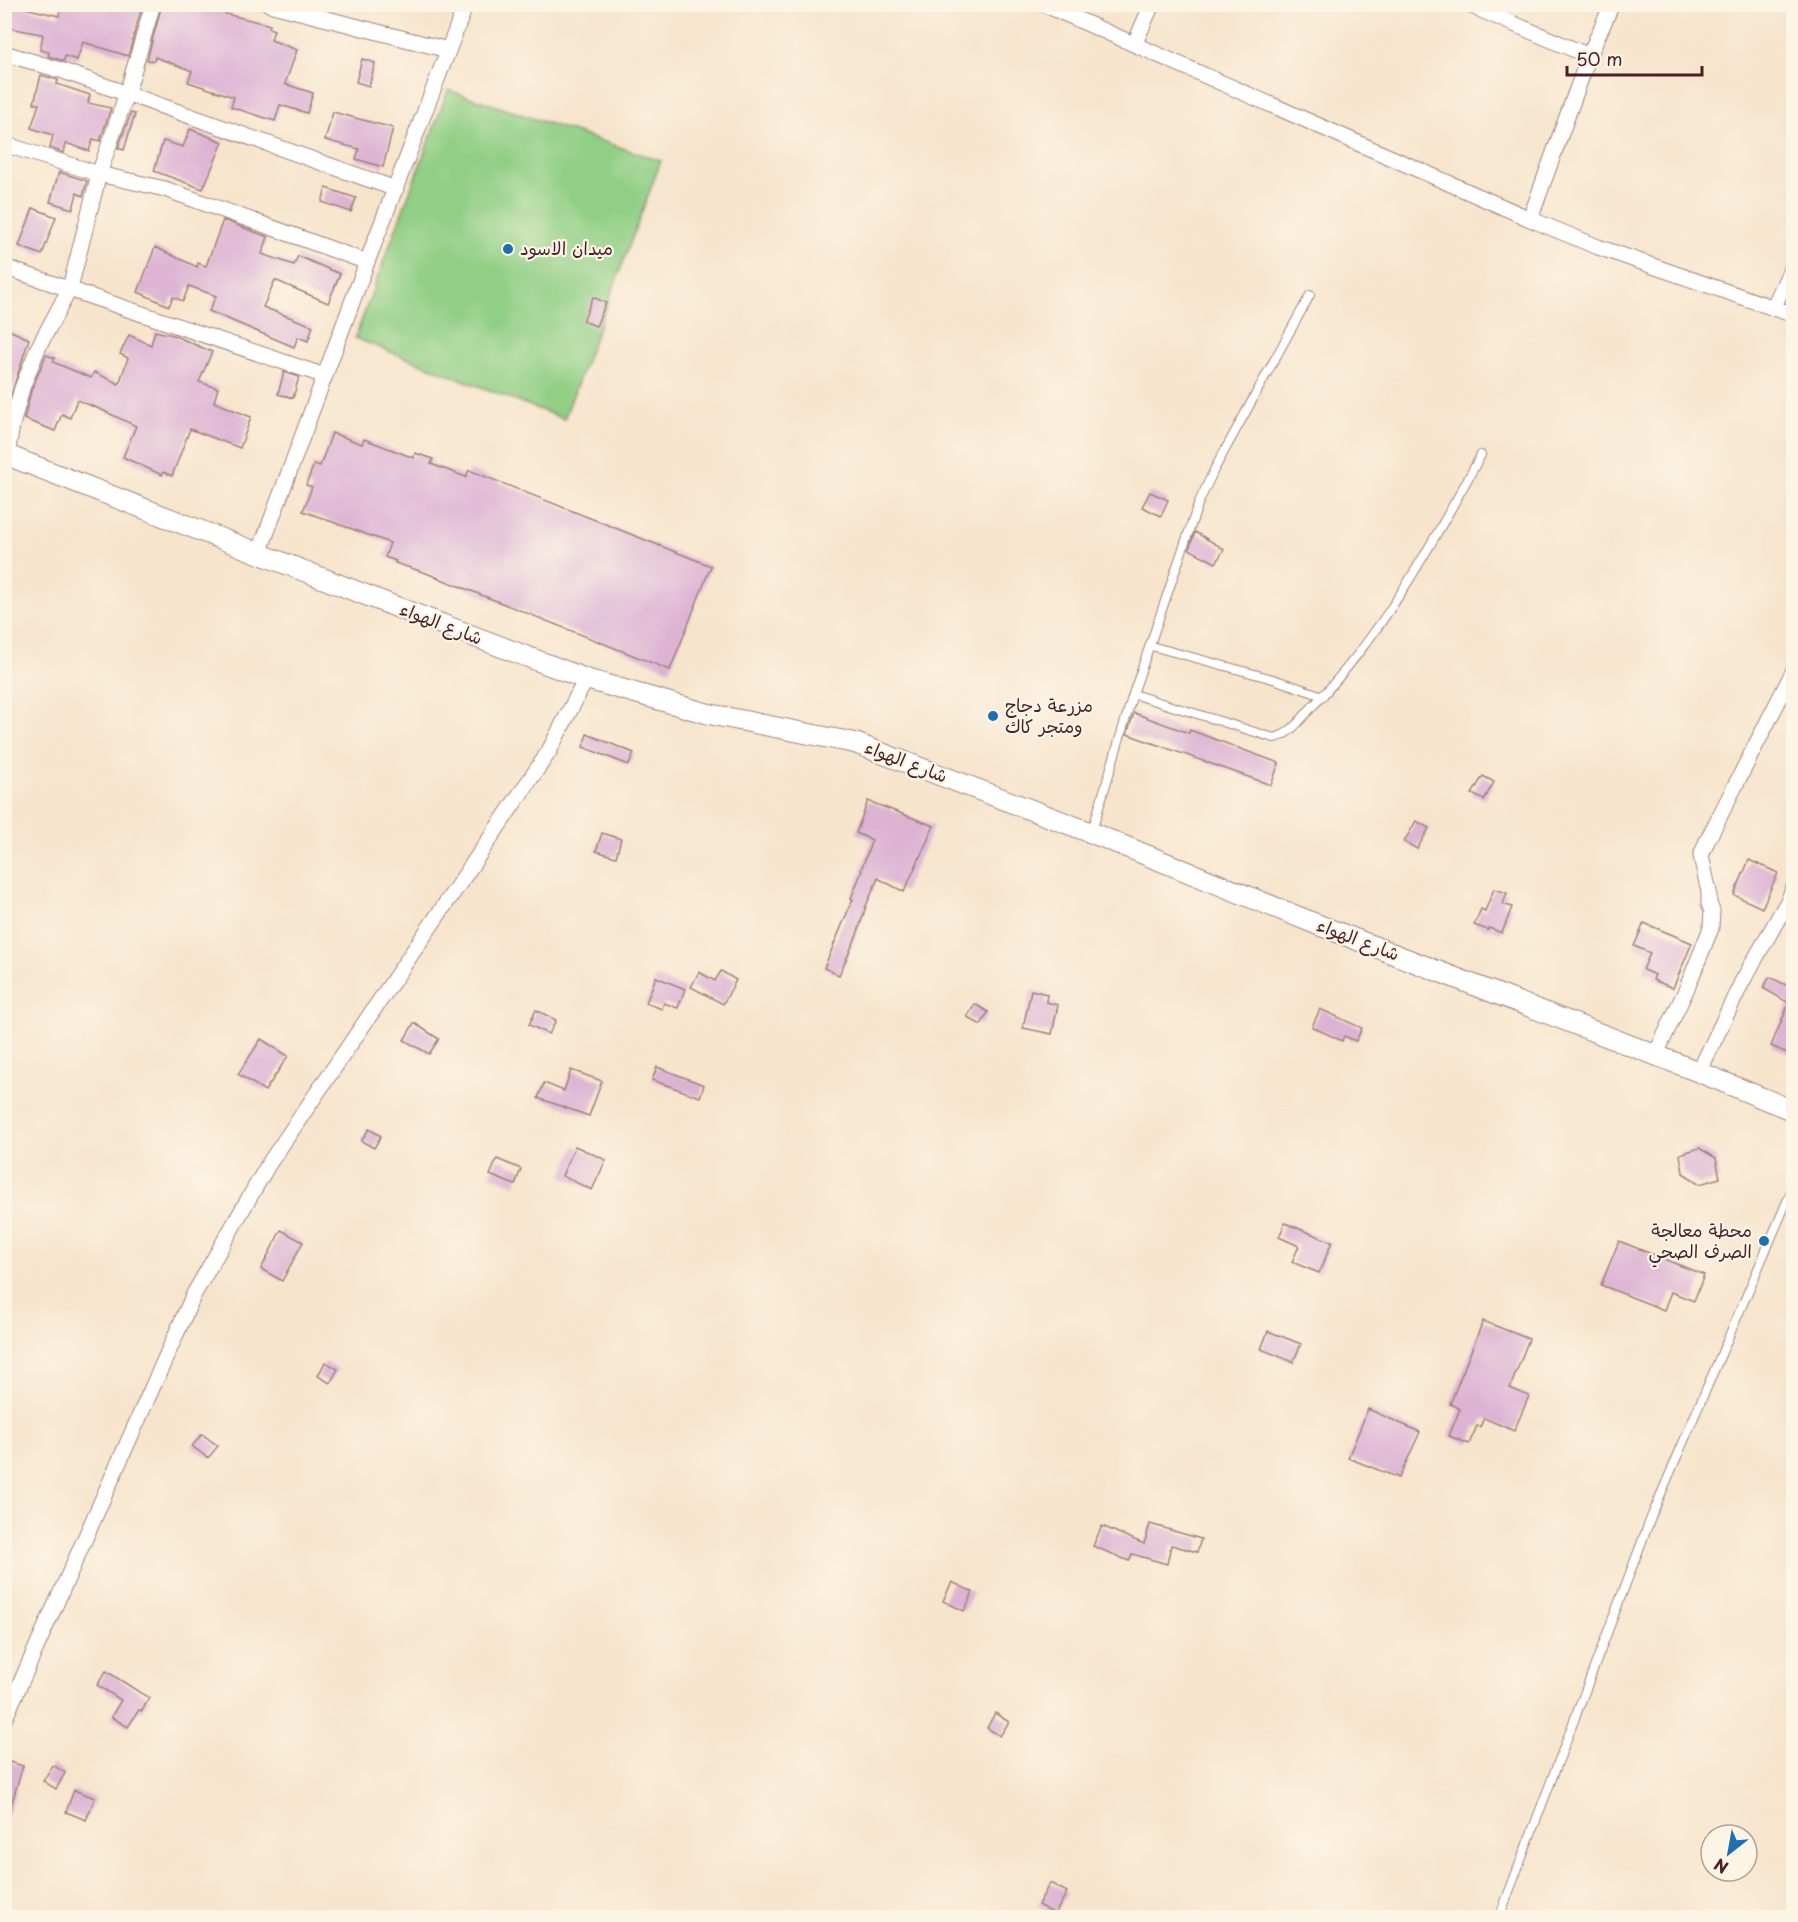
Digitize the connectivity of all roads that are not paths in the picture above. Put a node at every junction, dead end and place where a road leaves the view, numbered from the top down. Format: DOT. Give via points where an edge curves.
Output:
graph roads {
  1 [pos="153,4"];
  2 [pos="269,4"];
  3 [pos="466,4"];
  4 [pos="1043,4"];
  5 [pos="1152,4"];
  6 [pos="1467,4"];
  7 [pos="1612,4"];
  8 [pos="1135,43"];
  9 [pos="448,50"];
  10 [pos="4,53"];
  11 [pos="1589,56"];
  12 [pos="127,93"];
  13 [pos="4,144"];
  14 [pos="99,174"];
  15 [pos="396,189"];
  16 [pos="1530,219"];
  17 [pos="367,262"];
  18 [pos="1794,263"];
  19 [pos="4,267"];
  20 [pos="70,288"];
  21 [pos="1310,295"];
  22 [pos="1773,308"];
  23 [pos="1794,315"];
  24 [pos="325,376"];
  25 [pos="6,454"];
  26 [pos="1481,455"];
  27 [pos="259,553"];
  28 [pos="1151,646"];
  29 [pos="1794,670"];
  30 [pos="586,679"];
  31 [pos="1133,694"];
  32 [pos="1323,696"];
  33 [pos="1092,833"];
  34 [pos="1794,887"];
  35 [pos="1655,1056"];
  36 [pos="1700,1072"];
  37 [pos="1794,1111"];
  38 [pos="1794,1185"];
  39 [pos="4,1720"];
  40 [pos="1499,1917"];
  1 -- 12 [label="street"];
  2 -- 9 [label="street"];
  3 -- 9 [label="street"];
  4 -- 8 [label="street"];
  5 -- 8 [label="street"];
  6 -- 11 [label="street"];
  7 -- 11 [label="street"];
  8 -- 16 [label="street"];
  9 -- 15 [label="street"];
  10 -- 12 [label="street"];
  11 -- 16 [label="street"];
  12 -- 14 [label="street"];
  12 -- 15 [label="street"];
  13 -- 14 [label="street"];
  14 -- 17 [label="street" via="165,189"];
  14 -- 20 [label="street"];
  15 -- 17 [label="street"];
  16 -- 22 [label="street"];
  17 -- 24 [label="street"];
  18 -- 22 [label="street"];
  19 -- 20 [label="street"];
  20 -- 24 [label="street"];
  20 -- 25 [label="street" via="22,388"];
  21 -- 28 [label="lane" via="1199,502"];
  22 -- 23 [label="street"];
  24 -- 27 [label="street"];
  25 -- 27 [label="street, شارع الهواء"];
  26 -- 32 [label="lane" via="1423,559 1369,640"];
  27 -- 30 [label="street, شارع الهواء"];
  28 -- 31 [label="lane"];
  28 -- 32 [label="lane"];
  29 -- 35 [label="street" via="1701,856 1712,911 1711,928"];
  30 -- 33 [label="street, شارع الهواء" via="709,714 855,743"];
  30 -- 39 [label="street" via="548,753 268,1165 194,1294"];
  31 -- 32 [label="lane" via="1274,738 1284,736"];
  31 -- 33 [label="lane"];
  33 -- 35 [label="street, شارع الهواء"];
  34 -- 36 [label="street" via="1742,982"];
  35 -- 36 [label="street, شارع الهواء"];
  36 -- 37 [label="street, شارع الهواء"];
  38 -- 40 [label="lane" via="1652,1515"];
}
